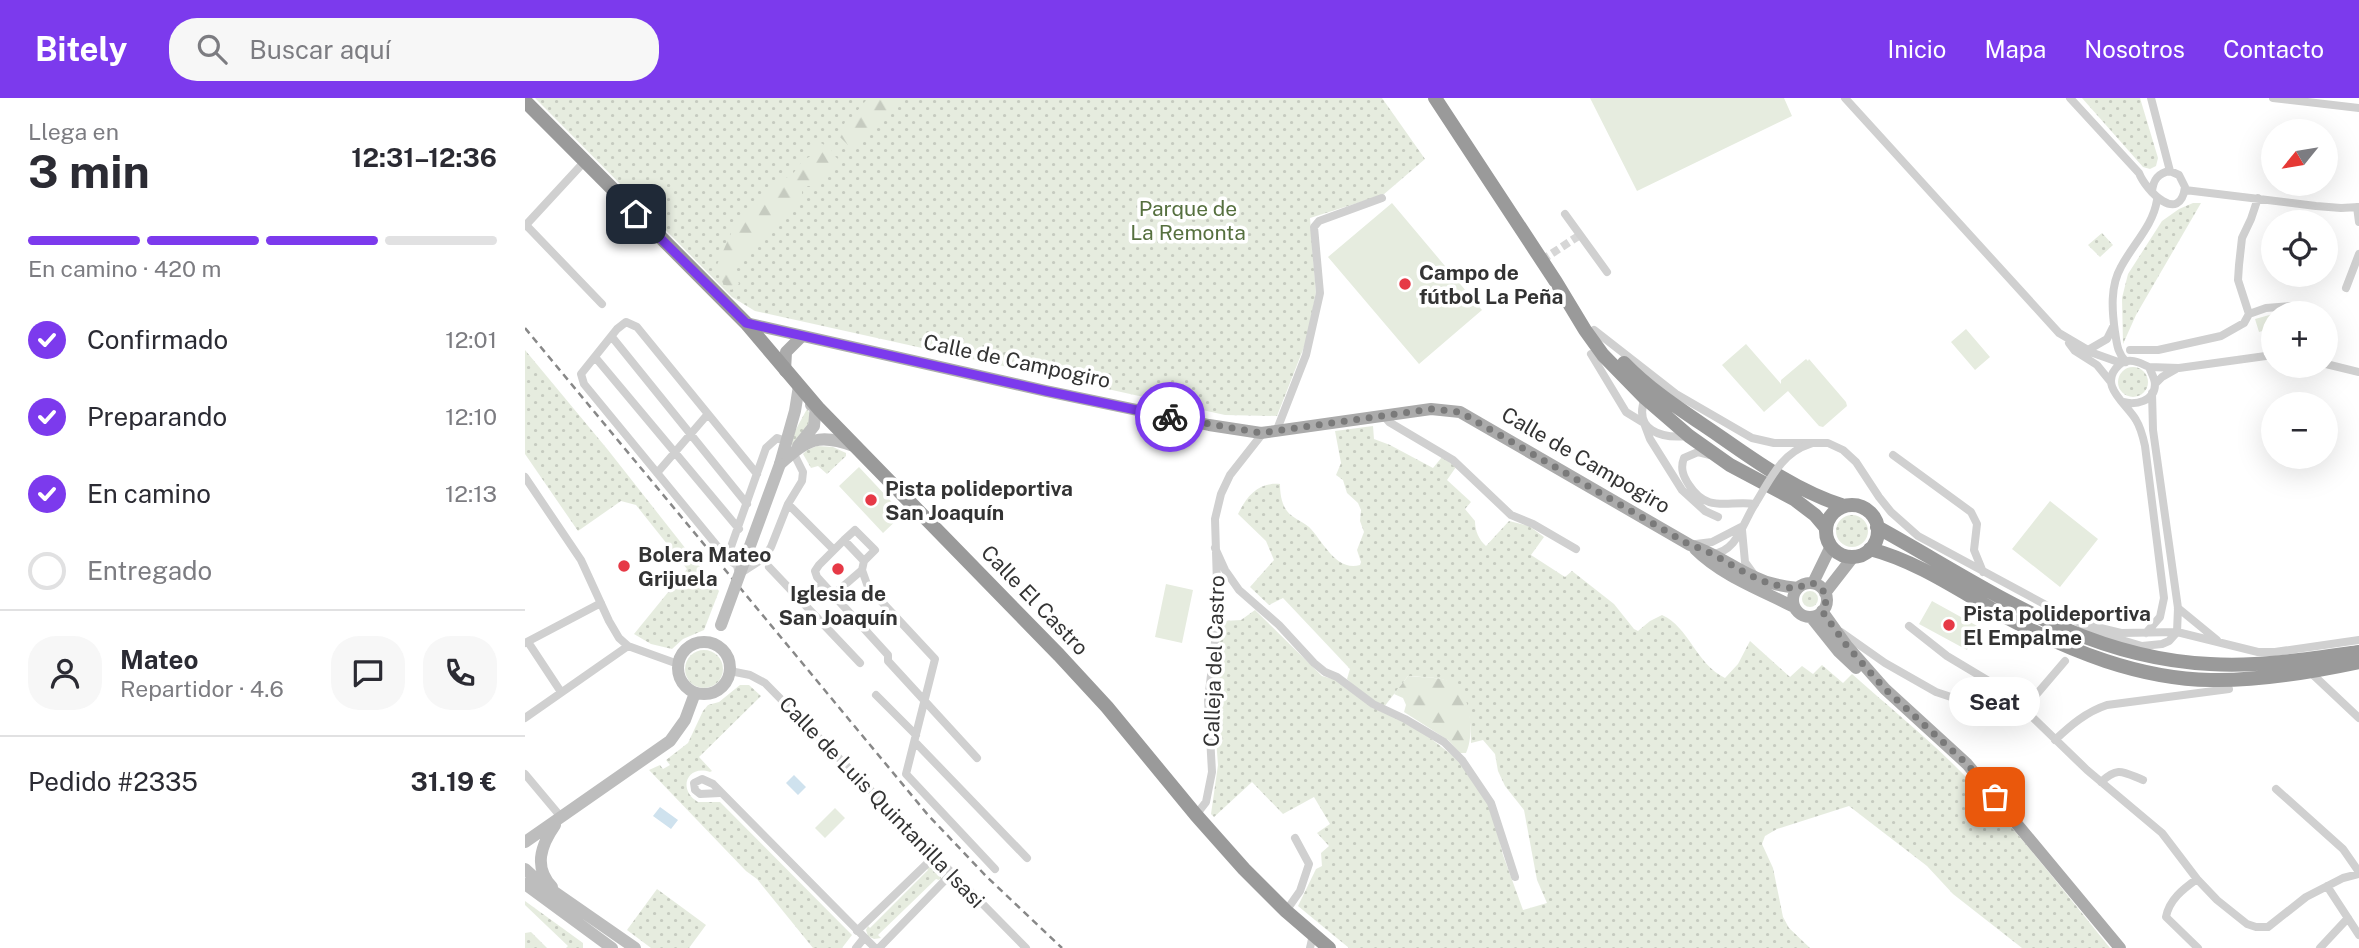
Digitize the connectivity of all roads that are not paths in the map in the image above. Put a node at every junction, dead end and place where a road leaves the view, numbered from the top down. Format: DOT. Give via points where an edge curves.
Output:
graph roads {
  1 [pos="1435,98"];
  2 [pos="1845,98"];
  3 [pos="2070,98"];
  4 [pos="2151,98"];
  5 [pos="2273,98"];
  6 [pos="525,101"];
  7 [pos="2359,108"];
  8 [pos="585,162"];
  9 [pos="2170,171"];
  10 [pos="2139,173"];
  11 [pos="2157,176"];
  12 [pos="2185,190"];
  13 [pos="2155,196"];
  14 [pos="1381,198"];
  15 [pos="2258,198"];
  16 [pos="2173,204"];
  17 [pos="2358,207"];
  18 [pos="1565,214"];
  19 [pos="2155,215"];
  20 [pos="2359,222"];
  21 [pos="525,225"];
  22 [pos="2359,254"];
  23 [pos="1607,272"];
  24 [pos="1556,282"];
  25 [pos="2346,288"];
  26 [pos="602,304"];
  27 [pos="2261,311"];
  28 [pos="2249,314"];
  29 [pos="746,323"];
  30 [pos="2114,324"];
  31 [pos="801,335"];
  32 [pos="612,337"];
  33 [pos="2066,339"];
  34 [pos="2102,344"];
  35 [pos="2088,350"];
  36 [pos="2130,350"];
  37 [pos="1591,355"];
  38 [pos="595,357"];
  39 [pos="2261,357"];
  40 [pos="2098,360"];
  41 [pos="2123,362"];
  42 [pos="2338,366"];
  43 [pos="2149,367"];
  44 [pos="2179,368"];
  45 [pos="785,371"];
  46 [pos="2359,372"];
  47 [pos="2110,381"];
  48 [pos="2155,384"];
  49 [pos="799,386"];
  50 [pos="2152,393"];
  51 [pos="1645,398"];
  52 [pos="1674,401"];
  53 [pos="2123,402"];
  54 [pos="816,405"];
  55 [pos="795,411"];
  56 [pos="707,415"];
  57 [pos="1383,415"];
  58 [pos="1644,423"];
  59 [pos="1674,423"];
  60 [pos="1656,432"];
  61 [pos="1269,433"];
  62 [pos="690,436"];
  63 [pos="1689,436"];
  64 [pos="1810,444"];
  65 [pos="790,446"];
  66 [pos="857,447"];
  67 [pos="675,454"];
  68 [pos="1893,454"];
  69 [pos="1730,465"];
  70 [pos="657,472"];
  71 [pos="757,474"];
  72 [pos="525,477"];
  73 [pos="747,504"];
  74 [pos="788,504"];
  75 [pos="1755,504"];
  76 [pos="1844,506"];
  77 [pos="1719,517"];
  78 [pos="1741,527"];
  79 [pos="1877,527"];
  80 [pos="1826,528"];
  81 [pos="739,529"];
  82 [pos="844,540"];
  83 [pos="1831,546"];
  84 [pos="1215,548"];
  85 [pos="1576,549"];
  86 [pos="1694,549"];
  87 [pos="1870,549"];
  88 [pos="834,550"];
  89 [pos="1974,550"];
  90 [pos="1716,554"];
  91 [pos="1853,557"];
  92 [pos="727,558"];
  93 [pos="1958,558"];
  94 [pos="863,565"];
  95 [pos="769,567"];
  96 [pos="1983,572"];
  97 [pos="1813,583"];
  98 [pos="823,584"];
  99 [pos="1774,584"];
  100 [pos="1798,588"];
  101 [pos="1825,593"];
  102 [pos="833,596"];
  103 [pos="601,603"];
  104 [pos="803,603"];
  105 [pos="1794,607"];
  106 [pos="2178,608"];
  107 [pos="1817,614"];
  108 [pos="2075,622"];
  109 [pos="1826,625"];
  110 [pos="1909,626"];
  111 [pos="2177,632"];
  112 [pos="2146,633"];
  113 [pos="2359,640"];
  114 [pos="2219,642"];
  115 [pos="527,643"];
  116 [pos="715,645"];
  117 [pos="628,646"];
  118 [pos="1853,646"];
  119 [pos="2356,659"];
  120 [pos="2065,661"];
  121 [pos="860,663"];
  122 [pos="678,664"];
  123 [pos="730,671"];
  124 [pos="2309,671"];
  125 [pos="1885,689"];
  126 [pos="2229,689"];
  127 [pos="561,692"];
  128 [pos="695,693"];
  129 [pos="876,695"];
  130 [pos="925,702"];
  131 [pos="2024,709"];
  132 [pos="525,718"];
  133 [pos="2359,718"];
  134 [pos="915,739"];
  135 [pos="2055,740"];
  136 [pos="977,758"];
  137 [pos="525,775"];
  138 [pos="2143,780"];
  139 [pos="2101,782"];
  140 [pos="2276,789"];
  141 [pos="720,793"];
  142 [pos="1196,815"];
  143 [pos="561,817"];
  144 [pos="1295,838"];
  145 [pos="525,842"];
  146 [pos="935,856"];
  147 [pos="1027,858"];
  148 [pos="525,869"];
  149 [pos="995,869"];
  150 [pos="952,873"];
  151 [pos="2359,873"];
  152 [pos="1515,877"];
  153 [pos="2197,879"];
  154 [pos="525,884"];
  155 [pos="2327,886"];
  156 [pos="570,902"];
  157 [pos="1286,911"];
  158 [pos="2348,918"];
  159 [pos="2359,934"];
  160 [pos="861,935"];
  161 [pos="596,942"];
  162 [pos="1314,944"];
  163 [pos="874,947"];
  164 [pos="612,948"];
  165 [pos="635,948"];
  166 [pos="856,948"];
  167 [pos="1026,948"];
  168 [pos="1329,948"];
  169 [pos="2120,948"];
  170 [pos="2198,948"];
  171 [pos="2320,948"];
  1 -- 24 [label="highway"];
  2 -- 33 [label="street"];
  3 -- 10 [label="street"];
  4 -- 9 [label="street"];
  5 -- 7 [label="street"];
  6 -- 8 [label="highway"];
  8 -- 21 [label="street"];
  8 -- 29 [label="highway"];
  9 -- 11 [label="street"];
  9 -- 12 [label="street" via="2184,181"];
  10 -- 11 [label="street"];
  10 -- 13 [label="street"];
  11 -- 13 [label="street"];
  12 -- 15 [label="street"];
  12 -- 16 [label="street"];
  13 -- 16 [label="street"];
  13 -- 19 [label="street"];
  14 -- 61 [label="street, Calleja del Castro" via="1319,221 1314,227 1320,293 1306,355"];
  15 -- 17 [label="street"];
  15 -- 28 [label="street" via="2242,238 2238,274"];
  16 -- 19 [label="street"];
  17 -- 20 [label="street"];
  18 -- 23 [label="street"];
  19 -- 30 [label="street" via="2120,268 2114,288"];
  21 -- 26 [label="street"];
  22 -- 25 [label="street"];
  24 -- 51 [label="highway" via="1597,346"];
  24 -- 52 [label="highway" via="1635,375"];
  27 -- 28 [label="street"];
  28 -- 36 [label="street" via="2244,323 2221,336 2158,350"];
  29 -- 31 [label="main road, Calle de Campogiro"];
  29 -- 45 [label="highway, Calle El Castro"];
  30 -- 34 [label="street"];
  30 -- 41 [label="street"];
  31 -- 45 [label="main road" via="786,352"];
  31 -- 61 [label="main road, Calle de Campogiro" via="1046,391"];
  32 -- 38 [label="street"];
  32 -- 56 [label="street" via="626,322 637,327"];
  32 -- 62 [label="street"];
  33 -- 35 [label="street"];
  33 -- 40 [label="street" via="2075,351"];
  34 -- 35 [label="street"];
  34 -- 40 [label="street"];
  35 -- 40 [label="street"];
  37 -- 58 [label="street" via="1626,412"];
  38 -- 67 [label="street"];
  38 -- 70 [label="street" via="581,374 583,384"];
  39 -- 44 [label="street"];
  40 -- 41 [label="street"];
  40 -- 47 [label="street"];
  41 -- 43 [label="street"];
  41 -- 47 [label="street"];
  42 -- 46 [label="street"];
  43 -- 44 [label="street"];
  43 -- 48 [label="street"];
  44 -- 48 [label="street"];
  45 -- 49 [label="highway, Calle El Castro"];
  47 -- 53 [label="street"];
  48 -- 50 [label="street"];
  49 -- 54 [label="highway, Calle El Castro"];
  49 -- 55 [label="main road"];
  50 -- 53 [label="street" via="2134,405"];
  50 -- 106 [label="street"];
  51 -- 52 [label="street" via="1655,395"];
  51 -- 58 [label="street" via="1641,410"];
  51 -- 59 [label="highway"];
  52 -- 59 [label="street"];
  52 -- 64 [label="street" via="1759,441"];
  52 -- 76 [label="highway" via="1753,460 1799,488"];
  53 -- 112 [label="street" via="2143,433 2163,578 2160,617"];
  54 -- 55 [label="main road"];
  54 -- 65 [label="main road" via="814,426"];
  54 -- 66 [label="highway, Calle El Castro"];
  55 -- 65 [label="main road"];
  56 -- 62 [label="street"];
  56 -- 71 [label="street"];
  57 -- 61 [label="main road, Calle de Campogiro"];
  57 -- 85 [label="street" via="1453,460 1511,515"];
  57 -- 86 [label="main road, Calle de Campogiro" via="1431,409 1460,412"];
  58 -- 60 [label="street"];
  58 -- 77 [label="street" via="1682,491"];
  59 -- 60 [label="street"];
  59 -- 63 [label="highway"];
  60 -- 63 [label="street" via="1665,437"];
  61 -- 84 [label="street, Calleja del Castro" via="1230,475 1221,494"];
  62 -- 67 [label="street"];
  62 -- 73 [label="street"];
  63 -- 69 [label="highway"];
  64 -- 75 [label="street, bridge" via="1787,456"];
  64 -- 93 [label="street" via="1828,443 1843,450 1903,523"];
  65 -- 66 [label="main road" via="824,437"];
  65 -- 71 [label="street" via="777,438 766,448"];
  65 -- 74 [label="street" via="803,472"];
  65 -- 116 [label="main road, bridge"];
  66 -- 142 [label="highway, Calle El Castro" via="1099,698"];
  67 -- 70 [label="street"];
  67 -- 81 [label="street"];
  68 -- 89 [label="street" via="1971,512 1977,524"];
  69 -- 75 [label="street" via="1697,452 1684,458 1682,472 1694,492 1713,503"];
  69 -- 80 [label="highway" via="1794,499"];
  70 -- 92 [label="street"];
  71 -- 73 [label="street"];
  72 -- 103 [label="street" via="581,561"];
  73 -- 81 [label="street"];
  74 -- 88 [label="street"];
  74 -- 92 [label="street" via="764,558 751,566 746,556 737,558 735,564"];
  75 -- 78 [label="street"];
  76 -- 79 [label="highway" via="1863,507"];
  76 -- 80 [label="highway" via="1834,512"];
  78 -- 86 [label="street"];
  78 -- 90 [label="street" via="1732,544"];
  78 -- 99 [label="street" via="1747,566"];
  79 -- 87 [label="highway"];
  79 -- 119 [label="highway" via="2049,623 2107,646 2211,664"];
  80 -- 83 [label="highway"];
  81 -- 92 [label="street"];
  82 -- 88 [label="street"];
  82 -- 94 [label="street"];
  82 -- 94 [label="street" via="855,530 875,550"];
  83 -- 91 [label="highway"];
  83 -- 97 [label="main road"];
  84 -- 142 [label="street, Calleja del Castro" via="1218,617 1208,700 1212,772 1206,802"];
  84 -- 152 [label="street" via="1239,590 1314,663 1373,704 1444,742 1462,760 1491,803"];
  86 -- 90 [label="main road, Calle de Campogiro"];
  86 -- 105 [label="main road, Calle de Campogiro"];
  87 -- 91 [label="highway"];
  87 -- 124 [label="highway" via="1895,555 2040,634 2108,662 2210,680"];
  88 -- 98 [label="street" via="815,572"];
  89 -- 93 [label="street"];
  89 -- 96 [label="street"];
  90 -- 99 [label="main road, Calle de Campogiro"];
  91 -- 101 [label="main road"];
  93 -- 96 [label="street"];
  94 -- 102 [label="street"];
  94 -- 130 [label="street" via="868,587 935,659"];
  95 -- 104 [label="street"];
  96 -- 108 [label="street"];
  97 -- 100 [label="main road"];
  97 -- 101 [label="main road"];
  98 -- 102 [label="street"];
  98 -- 104 [label="street"];
  99 -- 100 [label="main road, Calle de Campogiro"];
  100 -- 105 [label="main road"];
  101 -- 107 [label="main road" via="1827,599"];
  102 -- 130 [label="street"];
  103 -- 115 [label="street"];
  103 -- 117 [label="street" via="614,631"];
  104 -- 121 [label="street"];
  105 -- 107 [label="main road" via="1804,615"];
  106 -- 111 [label="street"];
  106 -- 114 [label="street"];
  107 -- 109 [label="main road"];
  108 -- 111 [label="street" via="2142,646 2162,644"];
  108 -- 112 [label="street" via="2121,633"];
  109 -- 118 [label="main road"];
  109 -- 125 [label="main road" via="1854,666"];
  110 -- 131 [label="street" via="1947,656 2007,692"];
  111 -- 112 [label="street"];
  111 -- 114 [label="street"];
  113 -- 114 [label="street" via="2275,652"];
  115 -- 127 [label="street"];
  116 -- 122 [label="main road" via="693,645"];
  116 -- 123 [label="main road" via="725,653"];
  117 -- 122 [label="street"];
  117 -- 127 [label="street"];
  118 -- 125 [label="main road"];
  118 -- 131 [label="street" via="1936,692 1963,701"];
  119 -- 124 [label="highway"];
  120 -- 131 [label="street"];
  122 -- 128 [label="main road" via="683,684"];
  123 -- 128 [label="main road" via="721,688 709,694"];
  123 -- 146 [label="street, Calle de Luis Quintanilla Isasi" via="765,683"];
  124 -- 133 [label="street"];
  125 -- 169 [label="main road" via="1967,764"];
  126 -- 135 [label="street" via="2107,705 2074,722"];
  127 -- 132 [label="street"];
  128 -- 143 [label="main road" via="685,720 670,741"];
  129 -- 134 [label="street"];
  130 -- 134 [label="street"];
  130 -- 136 [label="street"];
  131 -- 135 [label="street"];
  134 -- 147 [label="street"];
  134 -- 149 [label="street" via="906,774"];
  135 -- 139 [label="street"];
  137 -- 143 [label="street"];
  138 -- 139 [label="street" via="2115,771"];
  139 -- 153 [label="street" via="2162,833"];
  140 -- 151 [label="street" via="2343,849"];
  141 -- 160 [label="street"];
  142 -- 157 [label="highway, Calle El Castro"];
  143 -- 145 [label="main road"];
  143 -- 156 [label="main road" via="545,840 541,862 544,878"];
  144 -- 157 [label="street" via="1309,864 1300,891"];
  146 -- 150 [label="street, Calle de Luis Quintanilla Isasi"];
  146 -- 160 [label="street"];
  148 -- 156 [label="main road"];
  150 -- 163 [label="street"];
  150 -- 167 [label="street, Calle de Luis Quintanilla Isasi"];
  151 -- 155 [label="street"];
  153 -- 155 [label="street" via="2238,919 2256,927 2268,927"];
  153 -- 170 [label="street" via="2168,907 2166,917"];
  154 -- 161 [label="main road"];
  155 -- 158 [label="street"];
  156 -- 165 [label="main road"];
  157 -- 162 [label="highway, Calle El Castro"];
  158 -- 159 [label="street"];
  158 -- 171 [label="street"];
  160 -- 163 [label="street"];
  160 -- 166 [label="street"];
  161 -- 164 [label="main road"];
  162 -- 168 [label="highway, Calle El Castro"];
}
